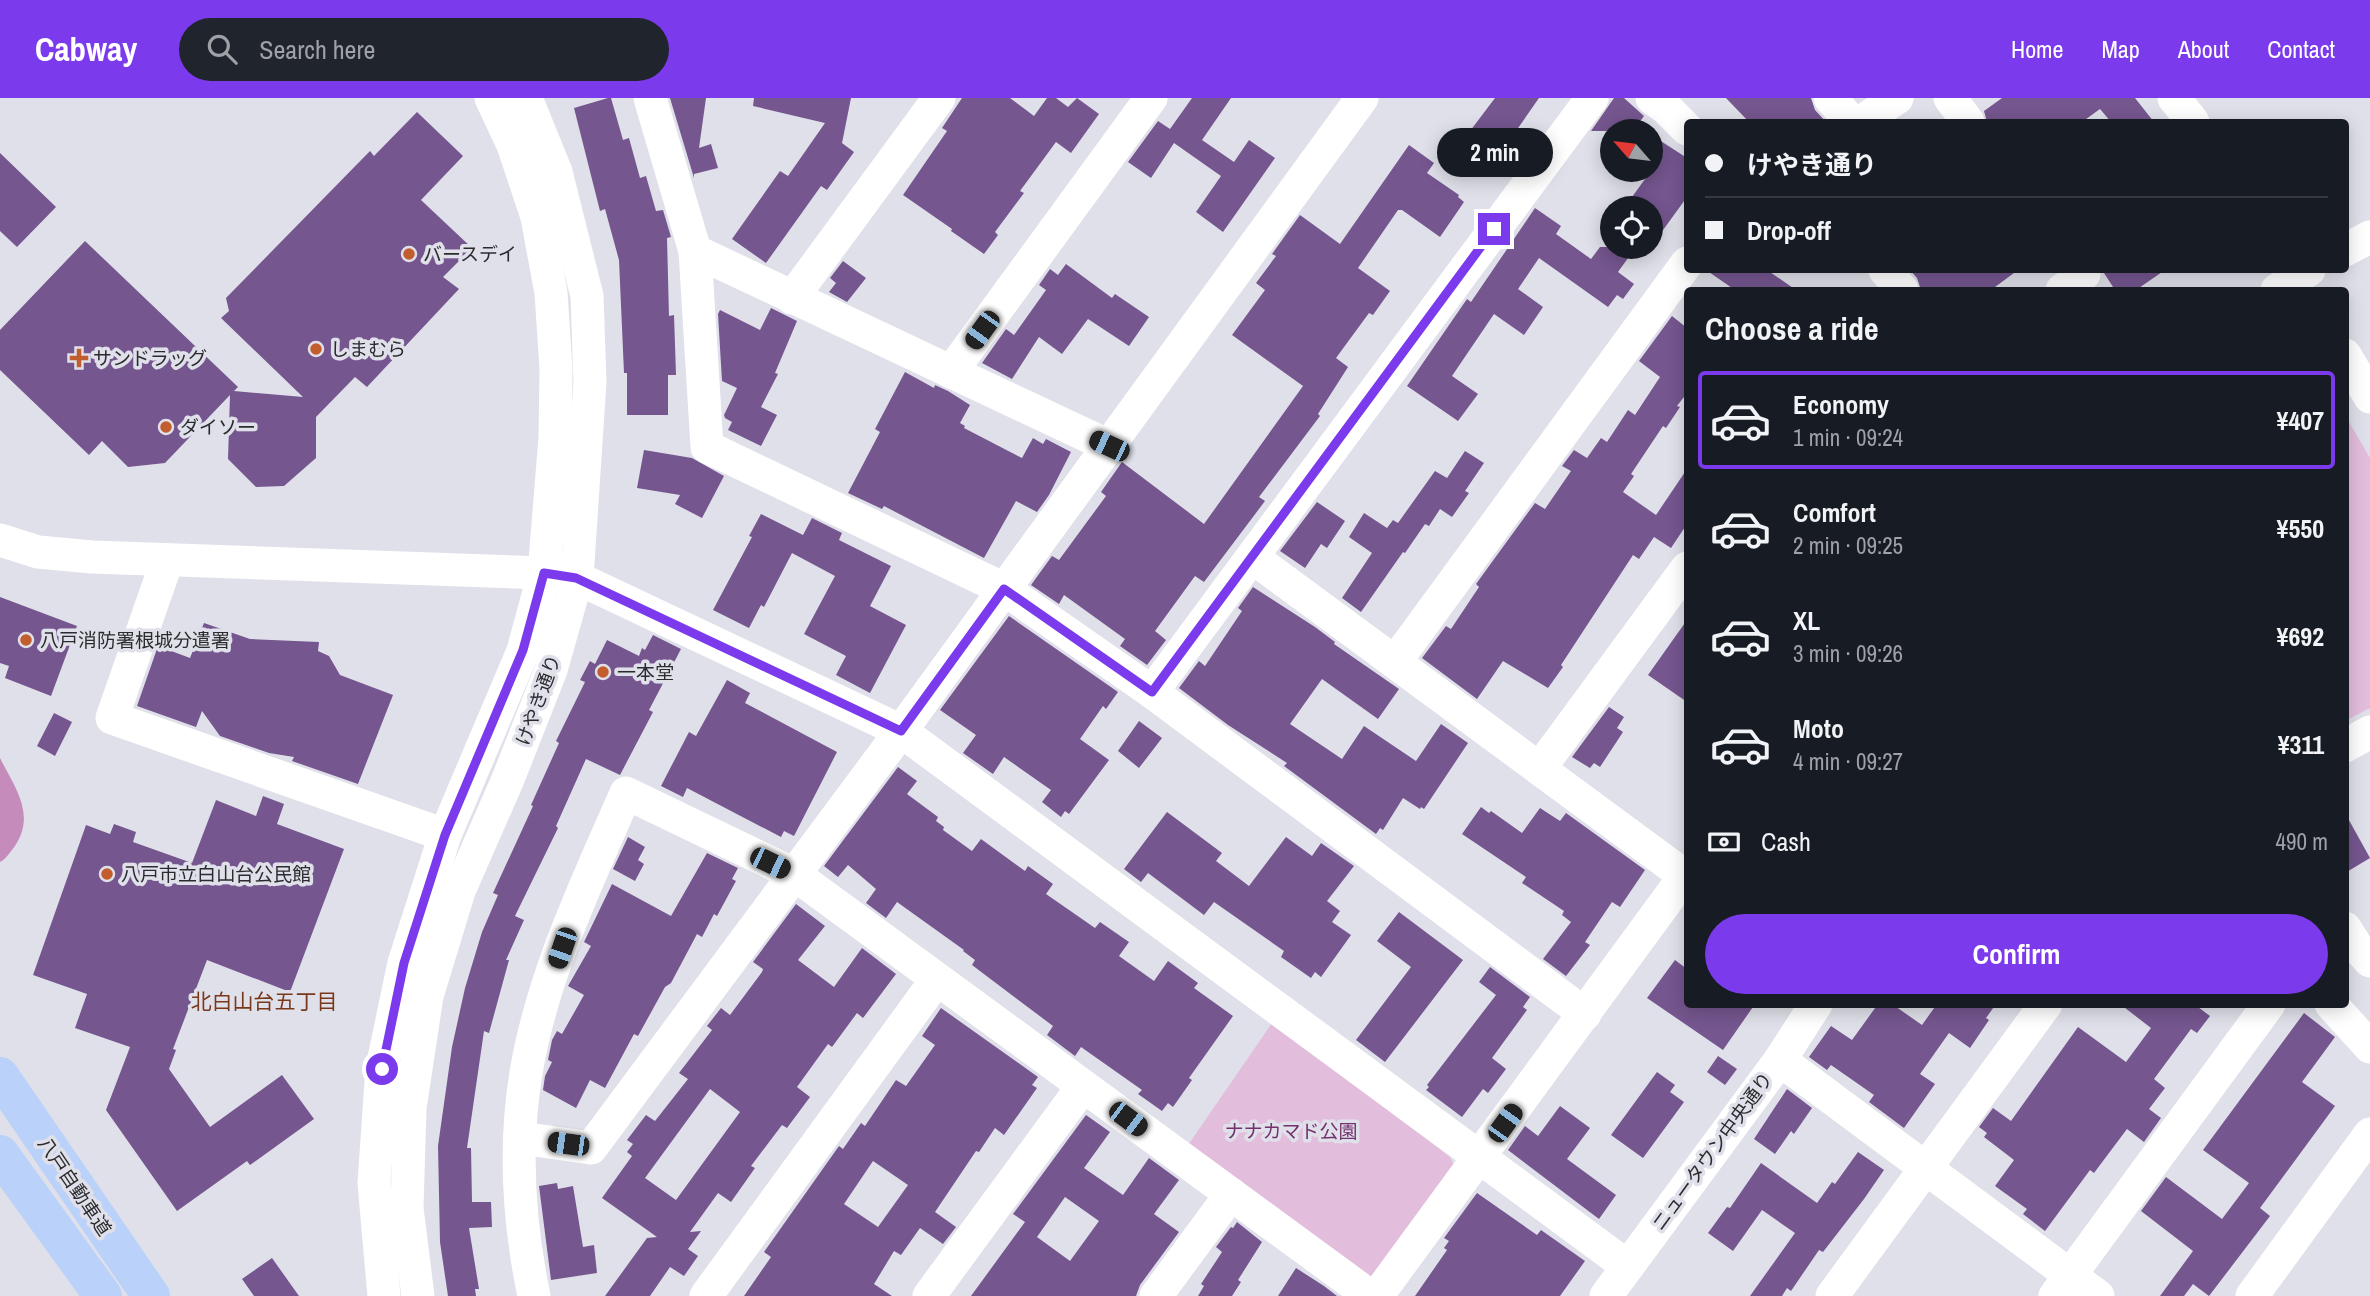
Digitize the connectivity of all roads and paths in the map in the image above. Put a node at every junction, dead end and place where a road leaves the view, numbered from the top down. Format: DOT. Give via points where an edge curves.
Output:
graph roads {
  1 [pos="491,98"];
  2 [pos="526,98"];
  3 [pos="650,98"];
  4 [pos="939,98"];
  5 [pos="1151,98"];
  6 [pos="1362,98"];
  7 [pos="1591,98"];
  8 [pos="1652,98"];
  9 [pos="1830,98"];
  10 [pos="1897,98"];
  11 [pos="1950,98"];
  12 [pos="2174,98"];
  13 [pos="1849,119"];
  14 [pos="1866,119"];
  15 [pos="1966,119"];
  16 [pos="2191,119"];
  17 [pos="1684,127"];
  18 [pos="2370,237"];
  19 [pos="2349,248"];
  20 [pos="695,251"];
  21 [pos="1684,267"];
  22 [pos="1888,273"];
  23 [pos="1899,287"];
  24 [pos="792,298"];
  25 [pos="2349,362"];
  26 [pos="951,372"];
  27 [pos="2370,397"];
  28 [pos="1109,446"];
  29 [pos="0,540"];
  30 [pos="1252,557"];
  31 [pos="167,561"];
  32 [pos="1684,572"];
  33 [pos="544,573"];
  34 [pos="576,578"];
  35 [pos="1004,589"];
  36 [pos="1395,662"];
  37 [pos="1152,692"];
  38 [pos="901,731"];
  39 [pos="2370,732"];
  40 [pos="2349,744"];
  41 [pos="1540,768"];
  42 [pos="445,835"];
  43 [pos="1684,873"];
  44 [pos="794,874"];
  45 [pos="1684,877"];
  46 [pos="2349,934"];
  47 [pos="2370,961"];
  48 [pos="937,979"];
  49 [pos="1813,1008"];
  50 [pos="2043,1008"];
  51 [pos="2266,1008"];
  52 [pos="2335,1008"];
  53 [pos="1584,1014"];
  54 [pos="2370,1047"];
  55 [pos="1780,1060"];
  56 [pos="0,1076"];
  57 [pos="1083,1086"];
  58 [pos="2370,1134"];
  59 [pos="521,1138"];
  60 [pos="0,1154"];
  61 [pos="1480,1157"];
  62 [pos="1926,1168"];
  63 [pos="1231,1194"];
  64 [pos="1627,1266"];
  65 [pos="2062,1286"];
  66 [pos="103,1296"];
  67 [pos="151,1296"];
  68 [pos="384,1296"];
  69 [pos="418,1296"];
  70 [pos="534,1296"];
  71 [pos="706,1296"];
  72 [pos="929,1296"];
  73 [pos="1156,1296"];
  74 [pos="1370,1296"];
  75 [pos="1377,1296"];
  76 [pos="1606,1296"];
  77 [pos="1832,1296"];
  78 [pos="2098,1296"];
  79 [pos="2252,1296"];
  1 -- 33 [label="street, けやき通り" via="513,145 537,217 551,293 555,438"];
  2 -- 34 [label="street, けやき通り" via="555,172 587,296 590,382"];
  3 -- 20 [label="street"];
  4 -- 24 [label="street"];
  5 -- 26 [label="street"];
  6 -- 28 [label="street"];
  7 -- 30 [label="street"];
  8 -- 17 [label="street"];
  9 -- 13 [label="street"];
  10 -- 14 [label="street"];
  11 -- 15 [label="street"];
  12 -- 16 [label="street"];
  18 -- 19 [label="street"];
  20 -- 24 [label="street"];
  20 -- 35 [label="street" via="708,447"];
  21 -- 36 [label="street"];
  22 -- 23 [label="street"];
  24 -- 26 [label="street"];
  25 -- 27 [label="street"];
  26 -- 28 [label="street"];
  28 -- 35 [label="street"];
  29 -- 31 [label="street" via="38,552"];
  30 -- 36 [label="street"];
  30 -- 37 [label="street"];
  31 -- 33 [label="street"];
  31 -- 42 [label="street" via="112,718"];
  32 -- 41 [label="street"];
  33 -- 34 [label="street"];
  33 -- 42 [label="street, けやき通り" via="523,650"];
  34 -- 38 [label="street"];
  34 -- 69 [label="street, けやき通り" via="551,670 459,891 427,996 410,1108 407,1209"];
  35 -- 37 [label="street"];
  35 -- 38 [label="street"];
  36 -- 41 [label="street"];
  37 -- 53 [label="street"];
  38 -- 44 [label="street"];
  38 -- 61 [label="street"];
  39 -- 40 [label="street"];
  41 -- 43 [label="street"];
  42 -- 68 [label="street, けやき通り" via="404,963 382,1069 374,1183"];
  44 -- 48 [label="street"];
  44 -- 59 [label="street" via="591,1148"];
  44 -- 59 [label="street" via="626,793 540,1011 526,1074"];
  45 -- 53 [label="street"];
  46 -- 47 [label="street"];
  48 -- 57 [label="street"];
  48 -- 71 [label="street"];
  49 -- 55 [label="street, ニュータウン中央通り"];
  50 -- 62 [label="street"];
  51 -- 65 [label="street"];
  52 -- 54 [label="street"];
  53 -- 61 [label="street"];
  55 -- 62 [label="street"];
  55 -- 64 [label="street, ニュータウン中央通り"];
  56 -- 67 [label="highway, 八戸自動車道"];
  57 -- 63 [label="street"];
  57 -- 72 [label="street"];
  58 -- 79 [label="street"];
  59 -- 70 [label="street" via="520,1195"];
  60 -- 66 [label="highway, 八戸自動車道"];
  61 -- 64 [label="street"];
  61 -- 75 [label="street"];
  62 -- 65 [label="street"];
  62 -- 77 [label="street"];
  63 -- 73 [label="street"];
  63 -- 74 [label="street"];
  64 -- 76 [label="street, ニュータウン中央通り"];
  65 -- 78 [label="street"];
}
